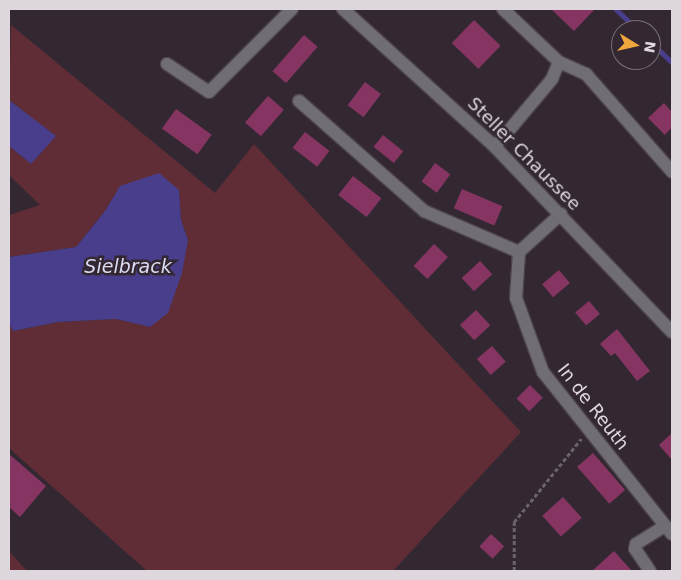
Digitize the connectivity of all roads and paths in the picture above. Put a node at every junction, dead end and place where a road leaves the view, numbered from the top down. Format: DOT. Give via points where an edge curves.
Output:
graph roads {
  1 [pos="292,9"];
  2 [pos="343,9"];
  3 [pos="502,9"];
  4 [pos="559,62"];
  5 [pos="167,64"];
  6 [pos="299,100"];
  7 [pos="495,147"];
  8 [pos="672,172"];
  9 [pos="560,214"];
  10 [pos="519,252"];
  11 [pos="672,332"];
  12 [pos="588,431"];
  13 [pos="669,530"];
  14 [pos="514,571"];
  15 [pos="650,571"];
  1 -- 5 [label="street" via="209,92"];
  2 -- 7 [label="street, Steller Chaussee"];
  3 -- 4 [label="street"];
  4 -- 7 [label="street" via="552,79"];
  4 -- 8 [label="street" via="586,74"];
  6 -- 10 [label="street" via="424,211"];
  7 -- 9 [label="street, Steller Chaussee"];
  9 -- 10 [label="street"];
  9 -- 11 [label="street, Steller Chaussee"];
  10 -- 12 [label="street, In de Reuth" via="516,298 543,372"];
  12 -- 13 [label="street, In de Reuth"];
  12 -- 14 [label="path" via="514,522"];
  13 -- 15 [label="street" via="636,544 635,548"];
}
